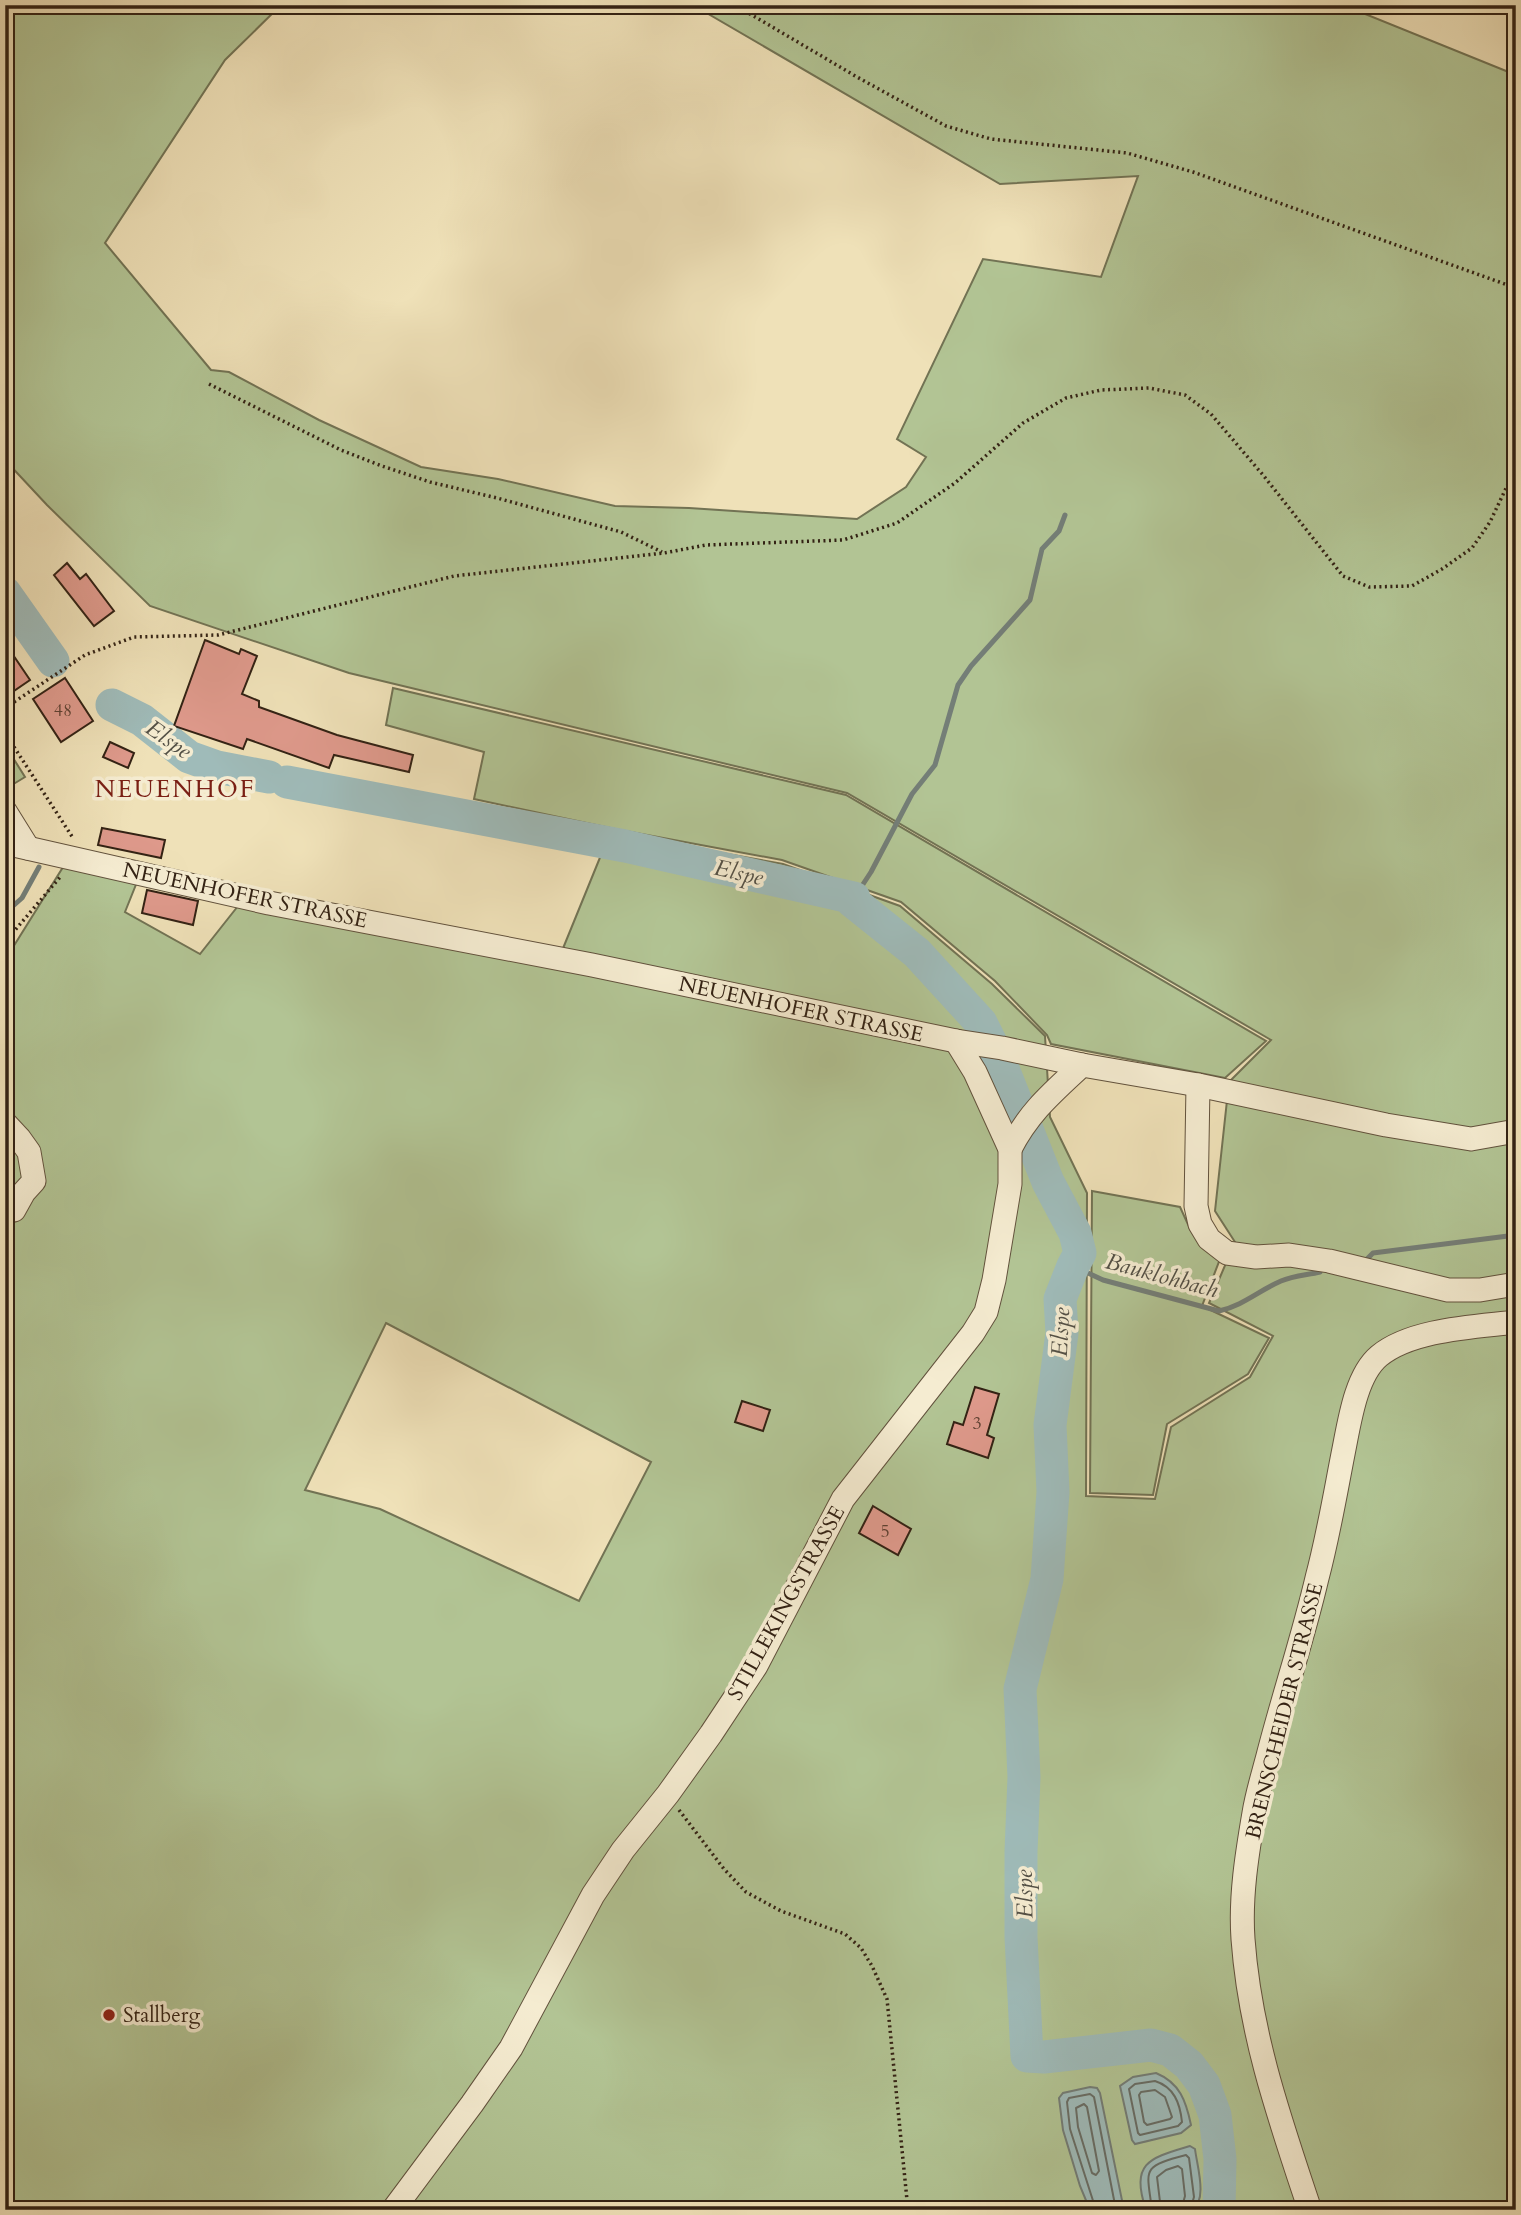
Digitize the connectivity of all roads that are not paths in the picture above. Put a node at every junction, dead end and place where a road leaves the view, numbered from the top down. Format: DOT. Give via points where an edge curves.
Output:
graph roads {
  1 [pos="5,811"];
  2 [pos="16,846"];
  3 [pos="967,1043"];
  4 [pos="1082,1065"];
  5 [pos="1198,1084"];
  6 [pos="5,1123"];
  7 [pos="1516,1131"];
  8 [pos="1014,1141"];
  9 [pos="14,1210"];
  10 [pos="1516,1284"];
  11 [pos="1516,1322"];
  12 [pos="393,2210"];
  13 [pos="1310,2210"];
  1 -- 2 [label="street"];
  2 -- 3 [label="street, NEUENHOFER STRASSE" via="269,903"];
  3 -- 4 [label="street, NEUENHOFER STRASSE"];
  3 -- 8 [label="street, STILLEKINGSTRASSE" via="975,1072"];
  4 -- 5 [label="street, NEUENHOFER STRASSE"];
  4 -- 8 [label="street" via="1036,1108"];
  5 -- 7 [label="street, NEUENHOFER STRASSE" via="1471,1139"];
  5 -- 10 [label="street" via="1196,1206 1209,1239 1227,1253 1329,1261 1448,1290"];
  6 -- 9 [label="street" via="29,1152 34,1181"];
  8 -- 12 [label="street, STILLEKINGSTRASSE" via="986,1312 843,1499 756,1666 668,1794 623,1850 593,1895 511,2048"];
  11 -- 13 [label="street, BRENSCHEIDER STRASSE" via="1438,1332 1404,1342 1378,1357 1365,1372 1317,1578 1254,1810 1243,1893 1247,1978 1268,2085"];
}
